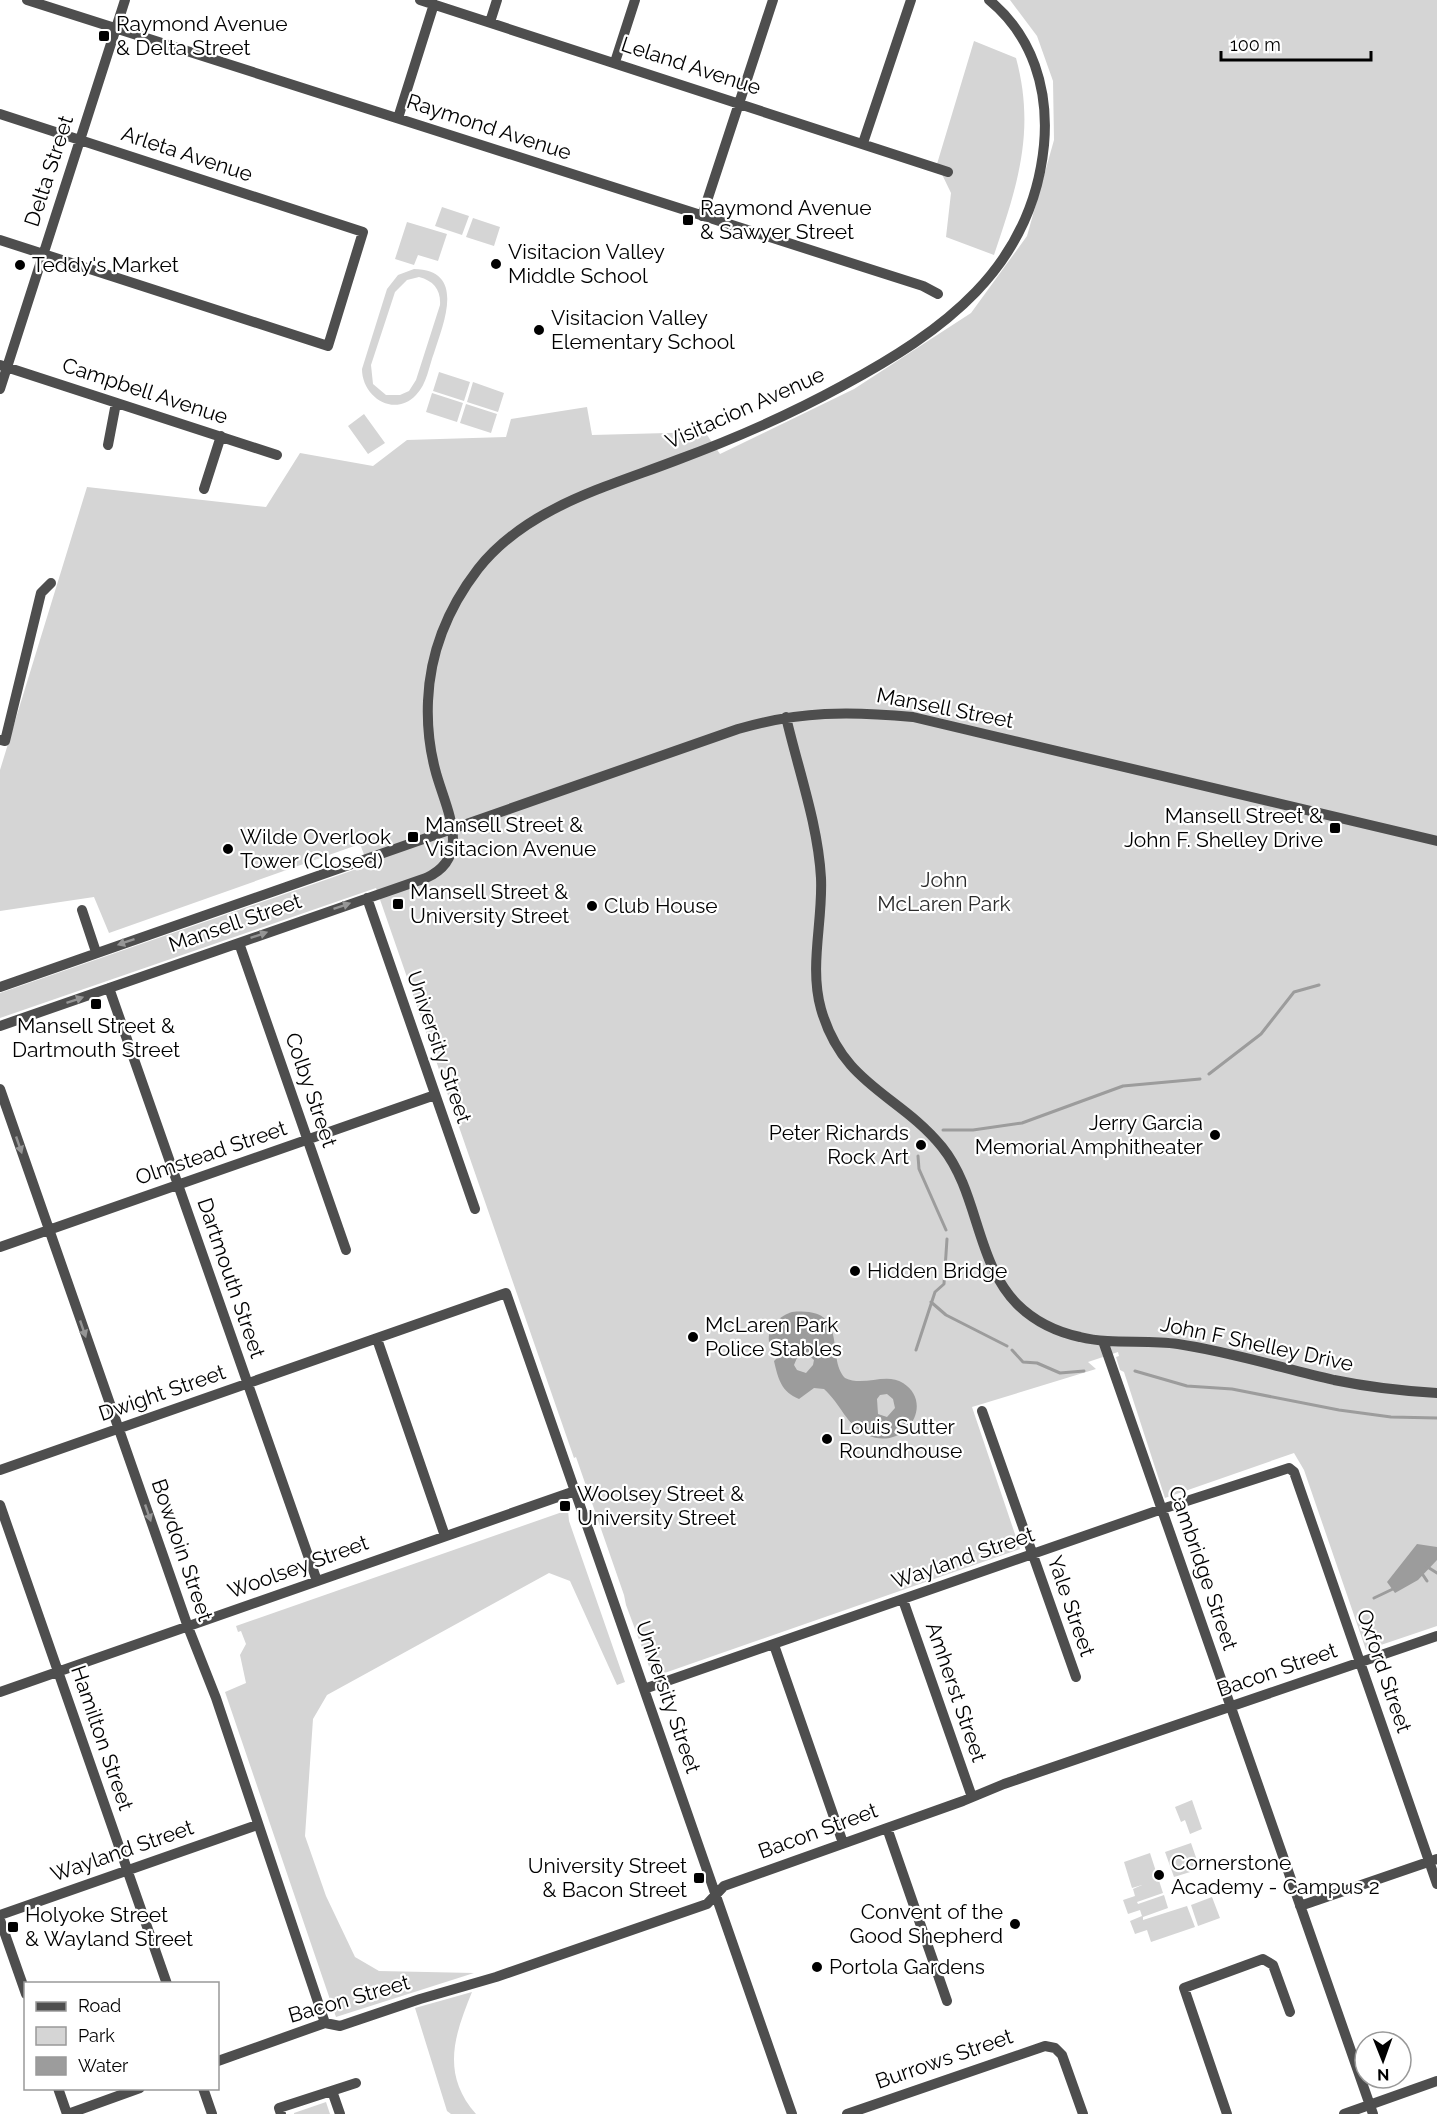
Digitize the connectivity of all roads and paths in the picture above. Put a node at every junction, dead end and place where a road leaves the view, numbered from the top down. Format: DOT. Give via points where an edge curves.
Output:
graph roads {
  1 [pos="27,0"];
  2 [pos="125,0"];
  3 [pos="420,0"];
  4 [pos="497,0"];
  5 [pos="635,0"];
  6 [pos="773,0"];
  7 [pos="911,0"];
  8 [pos="989,0"];
  9 [pos="434,4"];
  10 [pos="490,22"];
  11 [pos="116,29"];
  12 [pos="615,62"];
  13 [pos="739,102"];
  14 [pos="0,114"];
  15 [pos="398,118"];
  16 [pos="80,140"];
  17 [pos="863,143"];
  18 [pos="948,172"];
  19 [pos="702,216"];
  20 [pos="0,240"];
  21 [pos="43,253"];
  22 [pos="938,294"];
  23 [pos="4,366"];
  24 [pos="0,389"];
  25 [pos="116,403"];
  26 [pos="220,436"];
  27 [pos="108,445"];
  28 [pos="277,455"];
  29 [pos="204,489"];
  30 [pos="51,583"];
  31 [pos="786,717"];
  32 [pos="2,740"];
  33 [pos="453,830"];
  34 [pos="1437,841"];
  35 [pos="367,898"];
  36 [pos="82,910"];
  37 [pos="239,943"];
  38 [pos="96,952"];
  39 [pos="0,987"];
  40 [pos="109,988"];
  41 [pos="0,1026"];
  42 [pos="0,1089"];
  43 [pos="435,1095"];
  44 [pos="307,1140"];
  45 [pos="178,1185"];
  46 [pos="475,1209"];
  47 [pos="49,1230"];
  48 [pos="0,1247"];
  49 [pos="346,1250"];
  50 [pos="506,1293"];
  51 [pos="377,1339"];
  52 [pos="1102,1341"];
  53 [pos="248,1384"];
  54 [pos="1437,1393"];
  55 [pos="982,1411"];
  56 [pos="118,1428"];
  57 [pos="0,1470"];
  58 [pos="1294,1472"];
  59 [pos="575,1491"];
  60 [pos="0,1505"];
  61 [pos="1162,1509"];
  62 [pos="445,1536"];
  63 [pos="1033,1555"];
  64 [pos="317,1581"];
  65 [pos="903,1600"];
  66 [pos="188,1627"];
  67 [pos="1437,1636"];
  68 [pos="774,1645"];
  69 [pos="1360,1662"];
  70 [pos="58,1672"];
  71 [pos="1076,1677"];
  72 [pos="644,1689"];
  73 [pos="0,1692"];
  74 [pos="1231,1706"];
  75 [pos="972,1797"];
  76 [pos="257,1825"];
  77 [pos="887,1827"];
  78 [pos="843,1843"];
  79 [pos="1433,1860"];
  80 [pos="128,1870"];
  81 [pos="1437,1884"];
  82 [pos="716,1895"];
  83 [pos="1300,1906"];
  84 [pos="0,1915"];
  85 [pos="0,1920"];
  86 [pos="167,1982"];
  87 [pos="24,1988"];
  88 [pos="947,2001"];
  89 [pos="1290,2012"];
  90 [pos="325,2023"];
  91 [pos="219,2061"];
  92 [pos="1437,2081"];
  93 [pos="356,2083"];
  94 [pos="59,2090"];
  95 [pos="134,2090"];
  96 [pos="204,2090"];
  97 [pos="332,2091"];
  98 [pos="1371,2109"];
  99 [pos="67,2114"];
  100 [pos="212,2114"];
  101 [pos="281,2114"];
  102 [pos="340,2114"];
  103 [pos="792,2114"];
  104 [pos="847,2114"];
  105 [pos="1083,2114"];
  106 [pos="1227,2114"];
  107 [pos="1344,2114"];
  1 -- 11 [label="street, Raymond Avenue"];
  2 -- 11 [label="street, Delta Street"];
  3 -- 9 [label="street, Leland Avenue"];
  4 -- 10 [label="street"];
  5 -- 12 [label="street"];
  6 -- 13 [label="street"];
  7 -- 17 [label="street"];
  8 -- 33 [label="street, Visitacion Avenue" via="1010,20 1029,51 1044,104 1039,174 1023,223 1006,255 982,288 954,315 887,361 738,436 552,510 517,531 489,556 448,615 429,684 432,754"];
  9 -- 10 [label="street, Leland Avenue"];
  9 -- 15 [label="street"];
  10 -- 12 [label="street, Leland Avenue"];
  11 -- 15 [label="street, Raymond Avenue"];
  11 -- 16 [label="street, Delta Street"];
  12 -- 13 [label="street, Leland Avenue"];
  13 -- 17 [label="street, Leland Avenue"];
  13 -- 19 [label="street"];
  14 -- 16 [label="street, Arleta Avenue"];
  15 -- 19 [label="street, Raymond Avenue"];
  16 -- 21 [label="street, Delta Street"];
  16 -- 21 [label="street, Arleta Avenue" via="363,232 328,346"];
  17 -- 18 [label="street, Leland Avenue"];
  19 -- 22 [label="street, Raymond Avenue"];
  20 -- 21 [label="street"];
  21 -- 23 [label="street, Delta Street"];
  23 -- 24 [label="street, Delta Street"];
  23 -- 25 [label="street, Campbell Avenue"];
  25 -- 26 [label="street, Campbell Avenue"];
  25 -- 27 [label="street"];
  26 -- 28 [label="street, Campbell Avenue"];
  26 -- 29 [label="street"];
  30 -- 32 [label="street" via="41,593"];
  31 -- 33 [label="street, Mansell Street" via="738,729"];
  31 -- 34 [label="street, Mansell Street" via="853,712 913,717"];
  31 -- 52 [label="street, John F Shelley Drive" via="819,859 821,911 815,976 821,1010 834,1042 867,1083 930,1134 952,1161 991,1263 1017,1304 1044,1324 1080,1338"];
  33 -- 35 [label="street, Mansell Street" via="450,858 441,870"];
  33 -- 38 [label="street, Mansell Street, one-way"];
  37 -- 35 [label="street, Mansell Street, one-way"];
  35 -- 43 [label="street, University Street"];
  36 -- 38 [label="street"];
  37 -- 40 [label="street, Mansell Street"];
  37 -- 44 [label="street, Colby Street"];
  38 -- 39 [label="street, Mansell Street"];
  41 -- 40 [label="street, Mansell Street, one-way"];
  40 -- 45 [label="street, Dartmouth Street"];
  42 -- 47 [label="street, Bowdoin Street, one-way"];
  43 -- 44 [label="street, Olmstead Street"];
  43 -- 46 [label="street, University Street"];
  44 -- 45 [label="street, Olmstead Street"];
  44 -- 49 [label="street, Colby Street"];
  45 -- 47 [label="street, Olmstead Street"];
  45 -- 53 [label="street, Dartmouth Street"];
  47 -- 48 [label="street, Olmstead Street"];
  47 -- 56 [label="street, Bowdoin Street, one-way"];
  50 -- 51 [label="street, Dwight Street"];
  50 -- 59 [label="street, University Street"];
  51 -- 53 [label="street, Dwight Street"];
  51 -- 62 [label="street"];
  52 -- 54 [label="street, John F Shelley Drive" via="1178,1344 1335,1380 1388,1390"];
  52 -- 61 [label="street, Cambridge Street"];
  53 -- 56 [label="street, Dwight Street"];
  53 -- 64 [label="street, Dartmouth Street"];
  55 -- 63 [label="street, Yale Street"];
  56 -- 57 [label="street, Dwight Street"];
  56 -- 66 [label="street, Bowdoin Street, one-way"];
  58 -- 61 [label="street, Wayland Street" via="1289,1467 1282,1468"];
  58 -- 69 [label="street, Oxford Street"];
  59 -- 62 [label="street, Woolsey Street"];
  59 -- 72 [label="street, University Street"];
  60 -- 70 [label="street, Hamilton Street"];
  61 -- 63 [label="street, Wayland Street"];
  61 -- 74 [label="street, Cambridge Street"];
  62 -- 64 [label="street, Woolsey Street"];
  63 -- 65 [label="street, Wayland Street"];
  63 -- 71 [label="street, Yale Street"];
  64 -- 66 [label="street, Woolsey Street"];
  65 -- 68 [label="street, Wayland Street"];
  65 -- 75 [label="street, Amherst Street"];
  66 -- 70 [label="street, Woolsey Street"];
  66 -- 76 [label="street, Bowdoin Street" via="216,1698"];
  67 -- 69 [label="street, Bacon Street"];
  68 -- 72 [label="street, Wayland Street"];
  68 -- 78 [label="street"];
  69 -- 74 [label="street, Bacon Street"];
  69 -- 79 [label="street, Oxford Street"];
  70 -- 73 [label="street, Woolsey Street"];
  70 -- 80 [label="street, Hamilton Street"];
  72 -- 82 [label="street, University Street"];
  74 -- 75 [label="street, Bacon Street"];
  74 -- 83 [label="street, Cambridge Street"];
  75 -- 77 [label="street, Bacon Street"];
  76 -- 80 [label="street, Wayland Street"];
  76 -- 90 [label="street, Bowdoin Street"];
  77 -- 78 [label="street, Bacon Street"];
  77 -- 88 [label="street"];
  78 -- 82 [label="street, Bacon Street" via="724,1886"];
  79 -- 81 [label="street, Oxford Street"];
  79 -- 83 [label="street"];
  80 -- 84 [label="street, Wayland Street"];
  80 -- 86 [label="street, Hamilton Street"];
  82 -- 90 [label="street, Bacon Street" via="707,1904 496,1977 340,2026"];
  82 -- 103 [label="street, University Street"];
  83 -- 98 [label="street, Cambridge Street"];
  85 -- 87 [label="street"];
  89 -- 106 [label="street" via="1273,1965 1263,1959 1184,1988"];
  90 -- 91 [label="street, Bacon Street"];
  92 -- 98 [label="street"];
  93 -- 97 [label="street"];
  94 -- 99 [label="street"];
  95 -- 99 [label="street"];
  96 -- 100 [label="street"];
  97 -- 101 [label="street" via="279,2108"];
  97 -- 102 [label="street"];
  98 -- 107 [label="street"];
  104 -- 105 [label="street, Burrows Street" via="1035,2048 1055,2048 1064,2060"];
}
